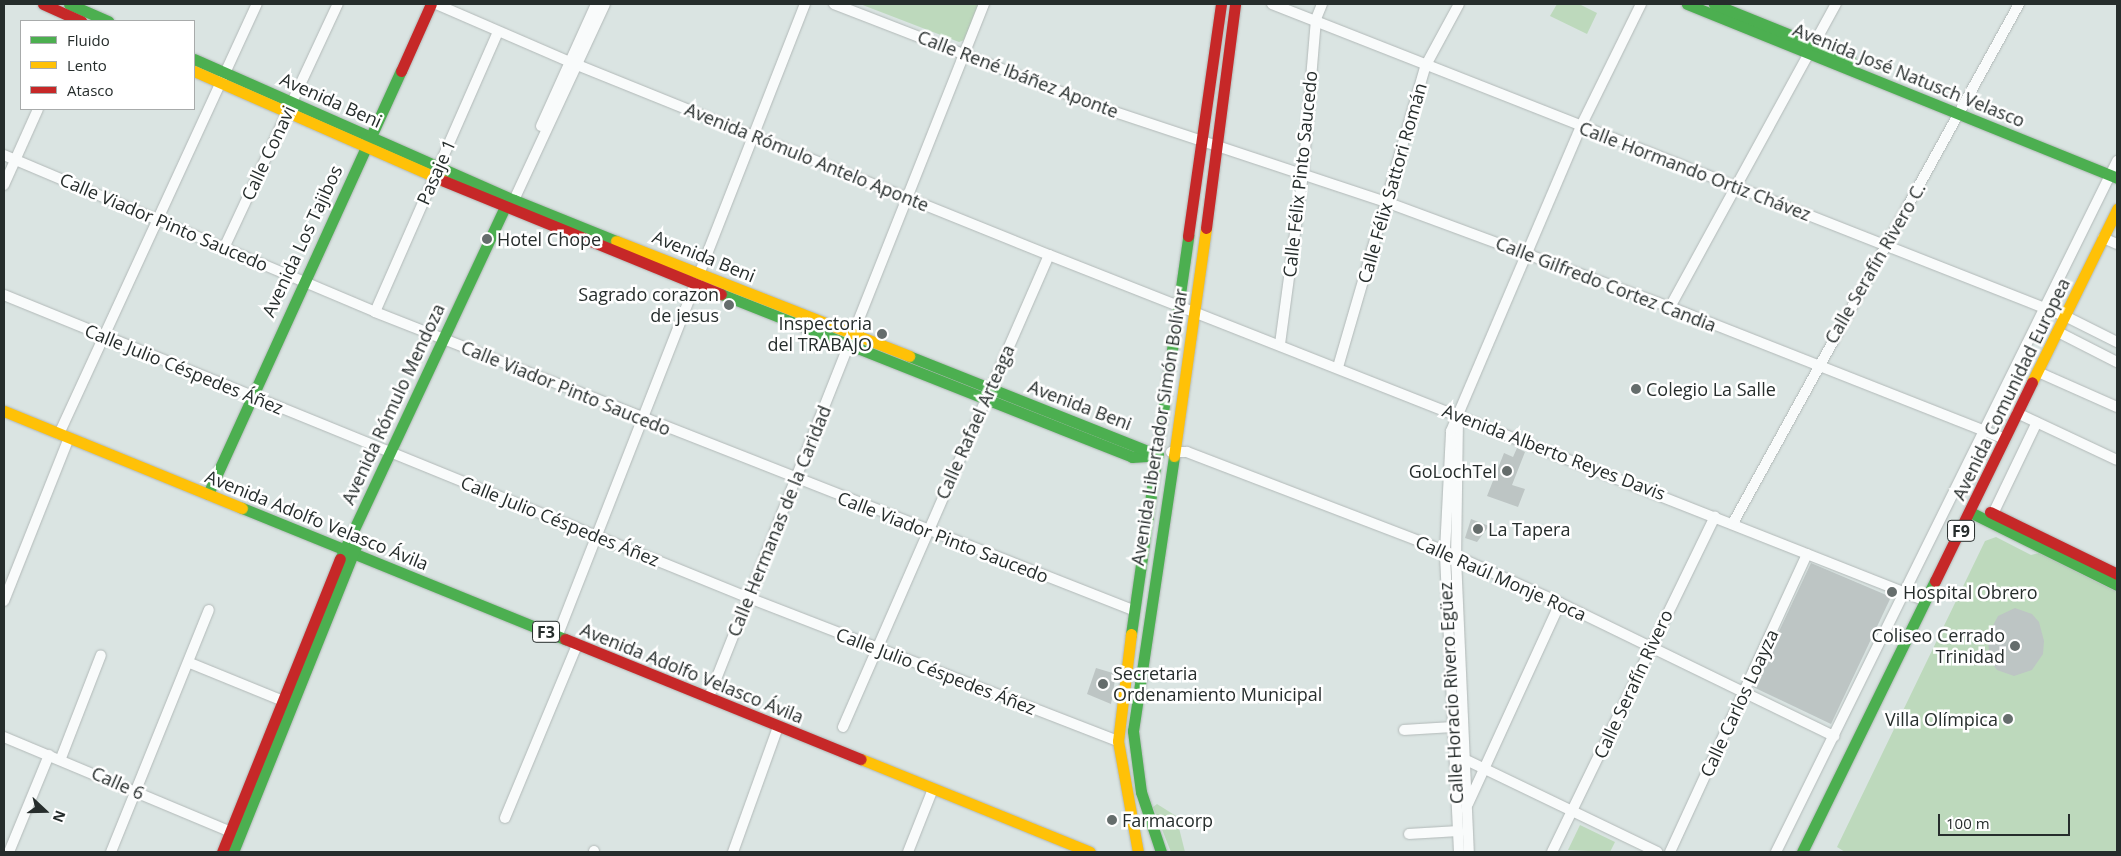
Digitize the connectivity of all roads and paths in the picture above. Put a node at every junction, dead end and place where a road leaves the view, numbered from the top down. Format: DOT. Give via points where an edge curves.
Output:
graph roads {
  1 [pos="43,4"];
  2 [pos="69,4"];
  3 [pos="257,4"];
  4 [pos="338,4"];
  5 [pos="431,4"];
  6 [pos="436,4"];
  7 [pos="596,4"];
  8 [pos="605,4"];
  9 [pos="805,4"];
  10 [pos="834,4"];
  11 [pos="984,4"];
  12 [pos="1221,4"];
  13 [pos="1235,4"];
  14 [pos="1272,4"];
  15 [pos="1322,4"];
  16 [pos="1459,4"];
  17 [pos="1641,4"];
  18 [pos="1687,4"];
  19 [pos="1714,4"];
  20 [pos="1836,4"];
  21 [pos="2019,4"];
  22 [pos="80,15"];
  23 [pos="1316,19"];
  24 [pos="103,20"];
  25 [pos="498,32"];
  26 [pos="1811,48"];
  27 [pos="965,54"];
  28 [pos="195,60"];
  29 [pos="573,63"];
  30 [pos="1426,65"];
  31 [pos="195,71"];
  32 [pos="222,78"];
  33 [pos="290,107"];
  34 [pos="38,110"];
  35 [pos="1962,110"];
  36 [pos="1581,126"];
  37 [pos="753,135"];
  38 [pos="368,141"];
  39 [pos="1202,142"];
  40 [pos="1216,145"];
  41 [pos="4,155"];
  42 [pos="15,160"];
  43 [pos="2115,170"];
  44 [pos="436,171"];
  45 [pos="1303,174"];
  46 [pos="4,185"];
  47 [pos="1735,185"];
  48 [pos="908,197"];
  49 [pos="1386,202"];
  50 [pos="509,203"];
  51 [pos="2117,209"];
  52 [pos="156,221"];
  53 [pos="2103,238"];
  54 [pos="2117,244"];
  55 [pos="1884,246"];
  56 [pos="224,248"];
  57 [pos="1530,254"];
  58 [pos="1049,255"];
  59 [pos="697,278"];
  60 [pos="303,280"];
  61 [pos="4,295"];
  62 [pos="1180,306"];
  63 [pos="1670,306"];
  64 [pos="2044,309"];
  65 [pos="375,312"];
  66 [pos="1195,312"];
  67 [pos="2065,316"];
  68 [pos="2058,332"];
  69 [pos="104,337"];
  70 [pos="851,340"];
  71 [pos="446,341"];
  72 [pos="2117,342"];
  73 [pos="1280,344"];
  74 [pos="2117,362"];
  75 [pos="1816,365"];
  76 [pos="1338,367"];
  77 [pos="2038,372"];
  78 [pos="989,394"];
  79 [pos="250,397"];
  80 [pos="2117,407"];
  81 [pos="4,411"];
  82 [pos="2018,413"];
  83 [pos="1458,415"];
  84 [pos="642,418"];
  85 [pos="2037,422"];
  86 [pos="1982,430"];
  87 [pos="64,436"];
  88 [pos="2005,439"];
  89 [pos="1176,451"];
  90 [pos="394,453"];
  91 [pos="1158,455"];
  92 [pos="2117,460"];
  93 [pos="797,480"];
  94 [pos="208,494"];
  95 [pos="1972,509"];
  96 [pos="1714,516"];
  97 [pos="1991,518"];
  98 [pos="1733,523"];
  99 [pos="926,532"];
  100 [pos="595,535"];
  101 [pos="349,552"];
  102 [pos="1445,552"];
  103 [pos="1807,554"];
  104 [pos="1456,558"];
  105 [pos="2117,574"];
  106 [pos="2117,586"];
  107 [pos="1903,592"];
  108 [pos="749,598"];
  109 [pos="4,601"];
  110 [pos="1926,601"];
  111 [pos="1560,603"];
  112 [pos="209,610"];
  113 [pos="1133,610"];
  114 [pos="557,636"];
  115 [pos="578,645"];
  116 [pos="1650,646"];
  117 [pos="876,649"];
  118 [pos="101,655"];
  119 [pos="190,662"];
  120 [pos="1744,692"];
  121 [pos="709,697"];
  122 [pos="288,703"];
  123 [pos="778,727"];
  124 [pos="842,727"];
  125 [pos="1452,727"];
  126 [pos="1404,730"];
  127 [pos="4,736"];
  128 [pos="1834,736"];
  129 [pos="1118,741"];
  130 [pos="1453,753"];
  131 [pos="49,755"];
  132 [pos="61,758"];
  133 [pos="1464,760"];
  134 [pos="1484,768"];
  135 [pos="933,790"];
  136 [pos="138,792"];
  137 [pos="1456,805"];
  138 [pos="1467,806"];
  139 [pos="1573,810"];
  140 [pos="505,818"];
  141 [pos="1458,831"];
  142 [pos="230,832"];
  143 [pos="1409,834"];
  144 [pos="9,852"];
  145 [pos="111,852"];
  146 [pos="222,852"];
  147 [pos="233,852"];
  148 [pos="733,852"];
  149 [pos="908,852"];
  150 [pos="1090,852"];
  151 [pos="1138,852"];
  152 [pos="1161,852"];
  153 [pos="1459,852"];
  154 [pos="1470,852"];
  155 [pos="1552,852"];
  156 [pos="1657,852"];
  157 [pos="1670,852"];
  158 [pos="1776,852"];
  159 [pos="1802,852"];
  1 -- 22 [label="main road"];
  2 -- 22 [label="main road"];
  3 -- 32 [label="street"];
  4 -- 33 [label="street, Calle Conavi"];
  5 -- 38 [label="main road, Avenida Los Tajibos"];
  6 -- 25 [label="street, Avenida Rómulo Antelo Aponte"];
  7 -- 29 [label="street, Avenida Rómulo Mendoza"];
  8 -- 29 [label="street, Avenida Rómulo Mendoza"];
  9 -- 37 [label="street"];
  10 -- 27 [label="street, Calle René Ibáñez Aponte"];
  11 -- 27 [label="street, Calle Hermanas de la Caridad"];
  12 -- 39 [label="main road, Avenida Libertador Simón Bolívar"];
  13 -- 40 [label="main road, Avenida Libertador Simón Bolívar"];
  14 -- 23 [label="street, Calle Hormando Ortiz Chávez"];
  15 -- 23 [label="street, Calle Félix Pinto Saucedo"];
  16 -- 30 [label="street, Calle Félix Sattori Román"];
  17 -- 36 [label="street, Calle Horacio Rivero Egüez"];
  18 -- 26 [label="main road, Avenida José Natusch Velasco"];
  19 -- 26 [label="main road, Avenida José Natusch Velasco"];
  20 -- 26 [label="street"];
  21 -- 35 [label="street, Calle Serafín Rivero C."];
  22 -- 24 [label="main road"];
  23 -- 30 [label="street, Calle Hormando Ortiz Chávez"];
  23 -- 45 [label="street, Calle Félix Pinto Saucedo"];
  25 -- 29 [label="street, Avenida Rómulo Antelo Aponte"];
  25 -- 44 [label="street, Pasaje 1"];
  26 -- 35 [label="main road, Avenida José Natusch Velasco"];
  26 -- 47 [label="street"];
  27 -- 39 [label="street, Calle René Ibáñez Aponte"];
  27 -- 48 [label="street, Calle Hermanas de la Caridad"];
  28 -- 32 [label="main road, Avenida Beni"];
  29 -- 37 [label="street, Avenida Rómulo Antelo Aponte"];
  29 -- 50 [label="street, Avenida Rómulo Mendoza"];
  30 -- 36 [label="street, Calle Hormando Ortiz Chávez"];
  30 -- 49 [label="street, Calle Félix Sattori Román"];
  31 -- 32 [label="main road, Avenida Beni"];
  32 -- 33 [label="main road, Avenida Beni"];
  32 -- 52 [label="street"];
  33 -- 38 [label="main road, Avenida Beni"];
  33 -- 56 [label="street, Calle Conavi"];
  34 -- 42 [label="street"];
  35 -- 43 [label="main road, Avenida José Natusch Velasco"];
  35 -- 55 [label="street, Calle Serafín Rivero C."];
  36 -- 47 [label="street, Calle Hormando Ortiz Chávez"];
  36 -- 57 [label="street, Calle Horacio Rivero Egüez"];
  37 -- 48 [label="street, Avenida Rómulo Antelo Aponte"];
  37 -- 59 [label="street"];
  38 -- 44 [label="main road, Avenida Beni"];
  38 -- 60 [label="main road, Avenida Los Tajibos"];
  39 -- 40 [label="street, Calle Gilfredo Cortez Candia"];
  39 -- 62 [label="main road, Avenida Libertador Simón Bolívar"];
  40 -- 45 [label="street, Calle Gilfredo Cortez Candia"];
  40 -- 66 [label="main road, Avenida Libertador Simón Bolívar"];
  41 -- 42 [label="street, Calle Viador Pinto Saucedo"];
  42 -- 46 [label="street"];
  42 -- 52 [label="street, Calle Viador Pinto Saucedo"];
  43 -- 64 [label="street"];
  44 -- 50 [label="main road, Avenida Beni"];
  44 -- 65 [label="street, Pasaje 1"];
  45 -- 49 [label="street, Calle Gilfredo Cortez Candia"];
  45 -- 73 [label="street, Calle Félix Pinto Saucedo"];
  47 -- 55 [label="street, Calle Hormando Ortiz Chávez"];
  47 -- 63 [label="street"];
  48 -- 58 [label="street, Avenida Rómulo Antelo Aponte"];
  48 -- 70 [label="street, Calle Hermanas de la Caridad"];
  49 -- 57 [label="street, Calle Gilfredo Cortez Candia"];
  49 -- 76 [label="street, Calle Félix Sattori Román"];
  50 -- 59 [label="main road, Avenida Beni"];
  50 -- 71 [label="main road, Avenida Rómulo Mendoza"];
  51 -- 53 [label="main road, Avenida Comunidad Europea / F9"];
  52 -- 56 [label="street, Calle Viador Pinto Saucedo"];
  52 -- 69 [label="street"];
  53 -- 54 [label="street"];
  53 -- 67 [label="main road, Avenida Comunidad Europea / F9"];
  55 -- 64 [label="street, Calle Hormando Ortiz Chávez"];
  55 -- 75 [label="street, Calle Serafín Rivero C."];
  56 -- 60 [label="street, Calle Viador Pinto Saucedo"];
  57 -- 63 [label="street, Calle Gilfredo Cortez Candia"];
  57 -- 83 [label="street, Calle Horacio Rivero Egüez"];
  58 -- 62 [label="street, Avenida Rómulo Antelo Aponte"];
  58 -- 78 [label="street, Calle Rafael Arteaga"];
  59 -- 70 [label="main road, Avenida Beni"];
  59 -- 84 [label="street"];
  60 -- 65 [label="street, Calle Viador Pinto Saucedo"];
  60 -- 79 [label="main road, Avenida Los Tajibos"];
  61 -- 69 [label="street, Calle Julio Céspedes Áñez"];
  62 -- 66 [label="street, Avenida Alberto Reyes Davis"];
  62 -- 91 [label="main road, Avenida Libertador Simón Bolívar"];
  63 -- 75 [label="street, Calle Gilfredo Cortez Candia"];
  64 -- 67 [label="street, Calle Hormando Ortiz Chávez"];
  64 -- 86 [label="street"];
  65 -- 71 [label="street, Calle Viador Pinto Saucedo"];
  66 -- 73 [label="street, Avenida Alberto Reyes Davis"];
  66 -- 89 [label="main road, Avenida Libertador Simón Bolívar"];
  67 -- 68 [label="main road, Avenida Comunidad Europea / F9"];
  67 -- 72 [label="street, Calle Hormando Ortiz Chávez"];
  68 -- 74 [label="street"];
  68 -- 77 [label="main road, Avenida Comunidad Europea / F9"];
  69 -- 79 [label="street, Calle Julio Céspedes Áñez"];
  69 -- 87 [label="street"];
  70 -- 78 [label="main road, Avenida Beni"];
  70 -- 93 [label="street, Calle Hermanas de la Caridad"];
  71 -- 84 [label="street, Calle Viador Pinto Saucedo"];
  71 -- 90 [label="main road, Avenida Rómulo Mendoza"];
  73 -- 76 [label="street, Avenida Alberto Reyes Davis"];
  75 -- 86 [label="street, Calle Gilfredo Cortez Candia"];
  75 -- 98 [label="street, Calle Serafín Rivero C."];
  76 -- 83 [label="street, Avenida Alberto Reyes Davis"];
  77 -- 80 [label="street"];
  77 -- 82 [label="main road, Avenida Comunidad Europea / F9"];
  78 -- 91 [label="main road, Avenida Beni" via="1132,457"];
  78 -- 99 [label="street, Calle Rafael Arteaga"];
  79 -- 90 [label="street, Calle Julio Céspedes Áñez"];
  79 -- 94 [label="main road, Avenida Los Tajibos"];
  81 -- 87 [label="main road, Avenida Adolfo Velasco Ávila / F3"];
  82 -- 85 [label="street"];
  82 -- 88 [label="main road, Avenida Comunidad Europea / F9"];
  83 -- 96 [label="street, Avenida Alberto Reyes Davis"];
  83 -- 102 [label="street, Calle Horacio Rivero Egüez" via="1451,431"];
  83 -- 104 [label="street, Calle Horacio Rivero Egüez"];
  84 -- 93 [label="street, Calle Viador Pinto Saucedo"];
  84 -- 100 [label="street"];
  85 -- 92 [label="street"];
  85 -- 97 [label="street"];
  86 -- 88 [label="street, Calle Gilfredo Cortez Candia"];
  86 -- 107 [label="street"];
  87 -- 94 [label="main road, Avenida Adolfo Velasco Ávila / F3"];
  87 -- 109 [label="street"];
  88 -- 95 [label="main road, Avenida Comunidad Europea / F9"];
  89 -- 91 [label="street"];
  89 -- 102 [label="street, Calle Raúl Monje Roca"];
  89 -- 152 [label="main road, Avenida Libertador Simón Bolívar" via="1133,731 1140,792"];
  90 -- 100 [label="street, Calle Julio Céspedes Áñez"];
  90 -- 101 [label="main road, Avenida Rómulo Mendoza"];
  91 -- 113 [label="main road, Avenida Libertador Simón Bolívar"];
  93 -- 99 [label="street, Calle Viador Pinto Saucedo"];
  93 -- 108 [label="street, Calle Hermanas de la Caridad"];
  94 -- 101 [label="main road, Avenida Adolfo Velasco Ávila / F3"];
  95 -- 97 [label="main road"];
  95 -- 110 [label="main road, Avenida Comunidad Europea / F9"];
  96 -- 98 [label="street, Avenida Alberto Reyes Davis"];
  96 -- 116 [label="street, Calle Serafín Rivero"];
  97 -- 105 [label="main road"];
  97 -- 106 [label="main road"];
  98 -- 103 [label="street, Avenida Alberto Reyes Davis"];
  99 -- 113 [label="street, Calle Viador Pinto Saucedo"];
  99 -- 117 [label="street, Calle Rafael Arteaga"];
  100 -- 108 [label="street, Calle Julio Céspedes Áñez"];
  100 -- 114 [label="street"];
  101 -- 114 [label="main road, Avenida Adolfo Velasco Ávila / F3"];
  101 -- 122 [label="main road, Avenida Rómulo Mendoza"];
  102 -- 104 [label="street, Calle Raúl Monje Roca"];
  102 -- 125 [label="street, Calle Horacio Rivero Egüez"];
  103 -- 107 [label="street, Avenida Alberto Reyes Davis"];
  103 -- 120 [label="street, Calle Carlos Loayza"];
  104 -- 111 [label="street, Calle Raúl Monje Roca"];
  104 -- 133 [label="street, Calle Horacio Rivero Egüez"];
  107 -- 110 [label="street, Avenida Alberto Reyes Davis"];
  107 -- 128 [label="street"];
  108 -- 117 [label="street, Calle Julio Céspedes Áñez"];
  108 -- 121 [label="street, Calle Hermanas de la Caridad"];
  110 -- 159 [label="main road, Avenida Comunidad Europea / F9"];
  111 -- 116 [label="street, Calle Raúl Monje Roca"];
  111 -- 134 [label="street"];
  112 -- 119 [label="street"];
  113 -- 129 [label="main road, Avenida Libertador Simón Bolívar"];
  114 -- 115 [label="main road, Avenida Adolfo Velasco Ávila / F3"];
  115 -- 121 [label="main road, Avenida Adolfo Velasco Ávila / F3"];
  115 -- 140 [label="street"];
  116 -- 120 [label="street, Calle Raúl Monje Roca"];
  116 -- 139 [label="street, Calle Serafín Rivero"];
  117 -- 124 [label="street, Calle Rafael Arteaga"];
  117 -- 129 [label="street, Calle Julio Céspedes Áñez"];
  118 -- 132 [label="street"];
  119 -- 122 [label="street"];
  119 -- 136 [label="street"];
  120 -- 128 [label="street, Calle Raúl Monje Roca"];
  120 -- 157 [label="street, Calle Carlos Loayza"];
  121 -- 123 [label="main road, Avenida Adolfo Velasco Ávila / F3"];
  122 -- 142 [label="main road, Avenida Rómulo Mendoza"];
  122 -- 147 [label="main road, Avenida Rómulo Mendoza"];
  123 -- 135 [label="main road, Avenida Adolfo Velasco Ávila / F3"];
  123 -- 148 [label="street"];
  125 -- 126 [label="street"];
  125 -- 130 [label="street, Calle Horacio Rivero Egüez"];
  127 -- 131 [label="street, Calle 6"];
  128 -- 158 [label="street"];
  129 -- 151 [label="main road, Avenida Libertador Simón Bolívar"];
  130 -- 133 [label="street"];
  130 -- 137 [label="street, Calle Horacio Rivero Egüez"];
  131 -- 132 [label="street, Calle 6"];
  131 -- 144 [label="street"];
  132 -- 136 [label="street, Calle 6"];
  133 -- 134 [label="street"];
  133 -- 138 [label="street, Calle Horacio Rivero Egüez"];
  134 -- 138 [label="street"];
  134 -- 139 [label="street"];
  135 -- 149 [label="street"];
  135 -- 150 [label="main road, Avenida Adolfo Velasco Ávila / F3"];
  136 -- 142 [label="street, Calle 6"];
  136 -- 145 [label="street"];
  137 -- 138 [label="street"];
  137 -- 141 [label="street, Calle Horacio Rivero Egüez"];
  138 -- 154 [label="street, Calle Horacio Rivero Egüez"];
  139 -- 155 [label="street, Calle Serafín Rivero"];
  139 -- 156 [label="street"];
  141 -- 143 [label="street"];
  141 -- 153 [label="street, Calle Horacio Rivero Egüez"];
  142 -- 146 [label="main road, Avenida Rómulo Mendoza"];
}
